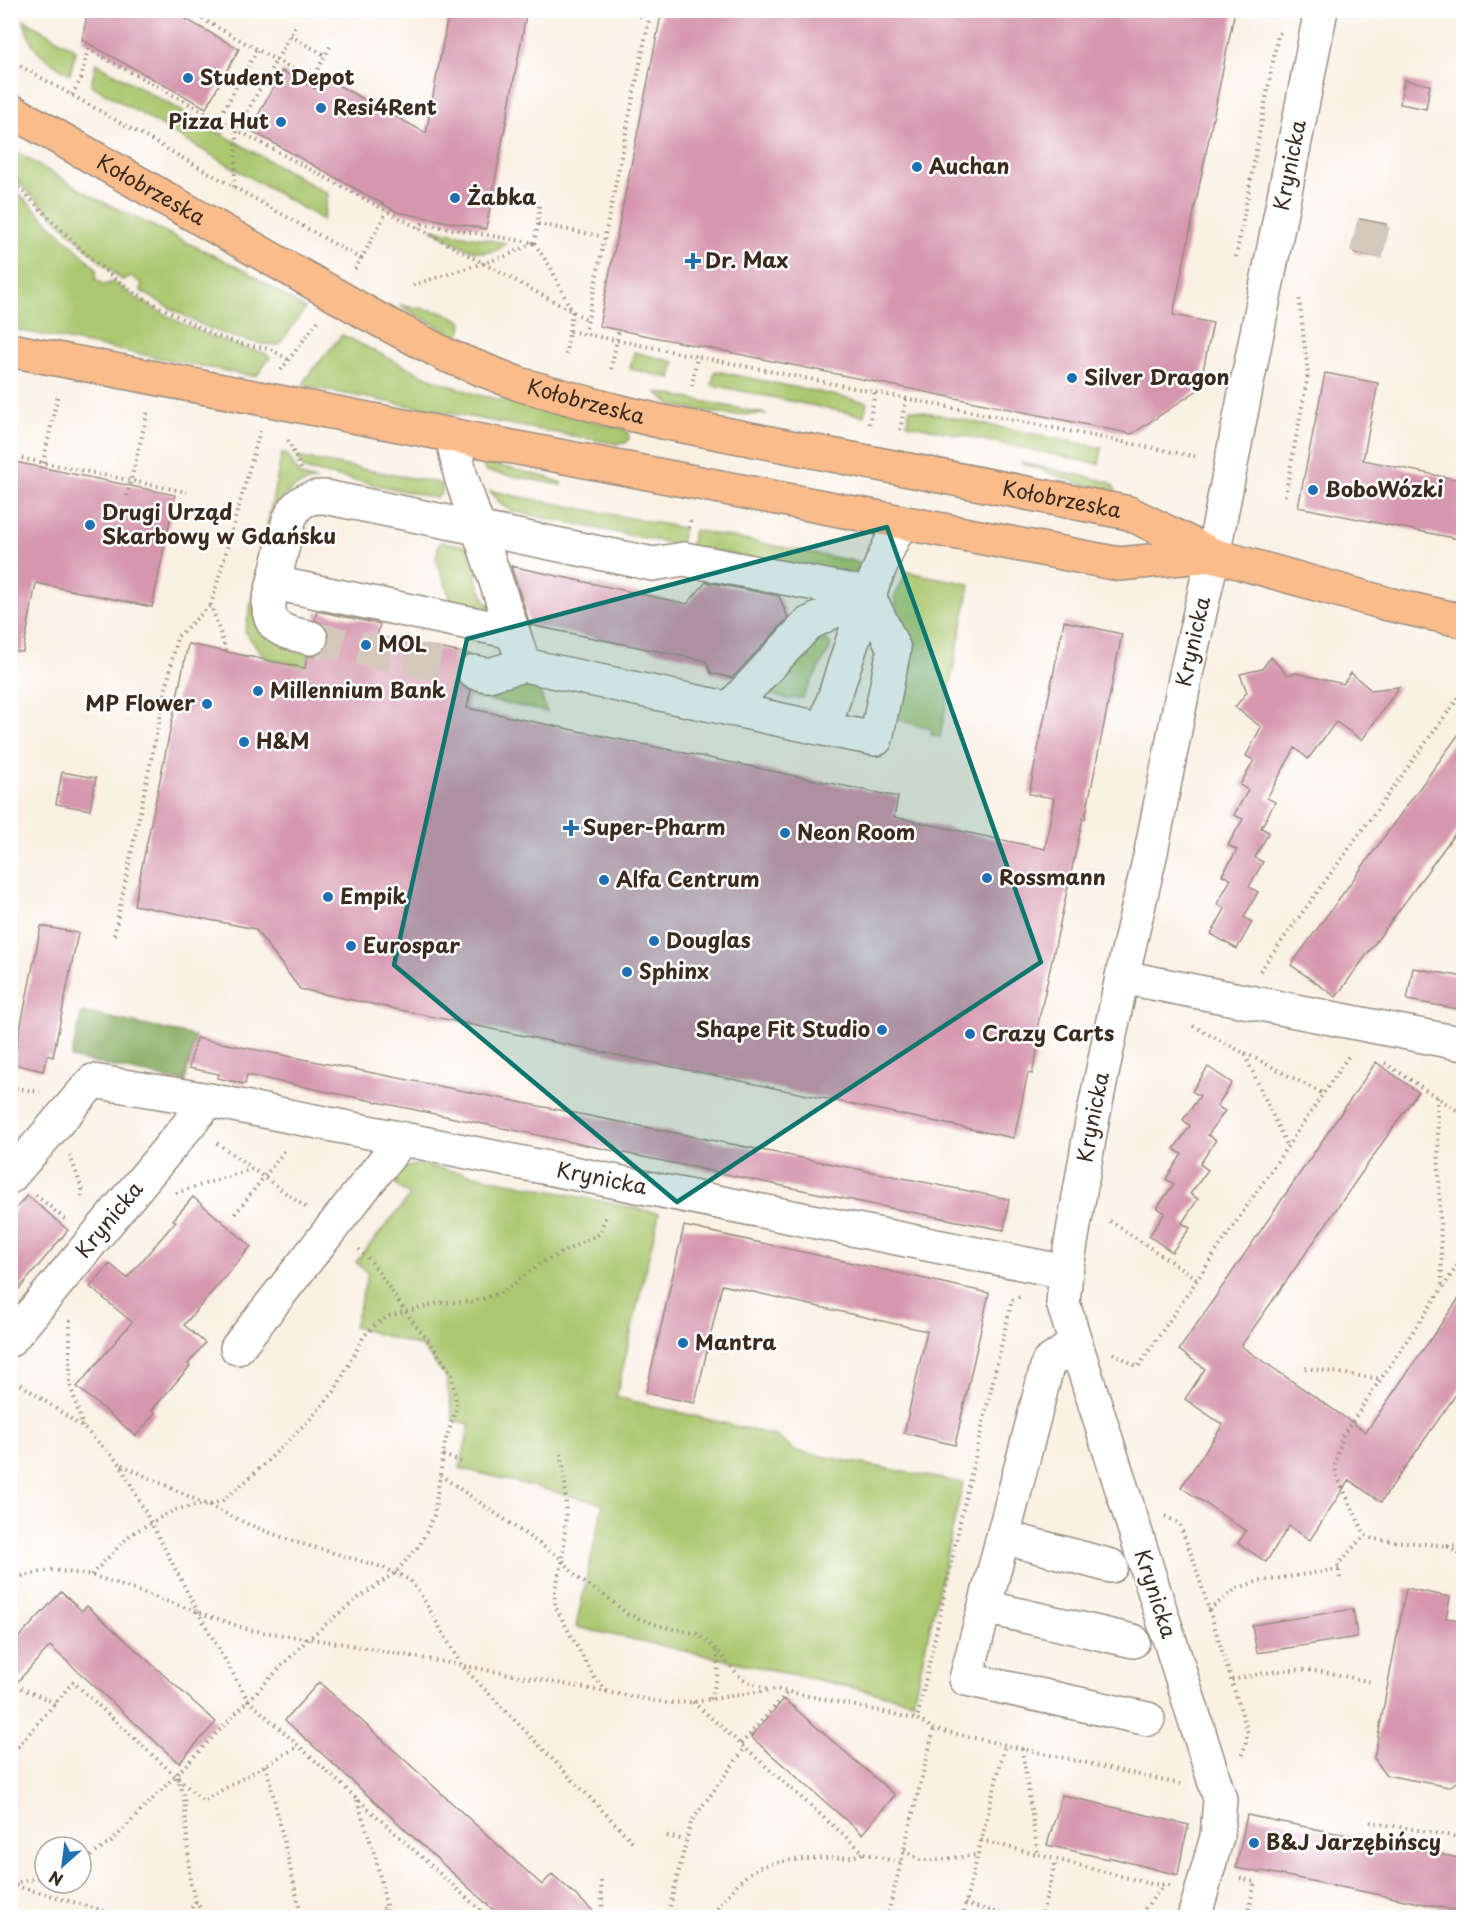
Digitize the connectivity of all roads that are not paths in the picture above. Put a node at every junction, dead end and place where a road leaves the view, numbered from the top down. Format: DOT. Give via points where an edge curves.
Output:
graph roads {
  1 [pos="1321,10"];
  2 [pos="10,110"];
  3 [pos="10,350"];
  4 [pos="452,435"];
  5 [pos="901,522"];
  6 [pos="478,530"];
  7 [pos="1213,555"];
  8 [pos="274,583"];
  9 [pos="868,594"];
  10 [pos="1464,621"];
  11 [pos="513,632"];
  12 [pos="311,638"];
  13 [pos="524,665"];
  14 [pos="474,672"];
  15 [pos="729,709"];
  16 [pos="824,729"];
  17 [pos="1122,978"];
  18 [pos="1464,1044"];
  19 [pos="199,1112"];
  20 [pos="402,1139"];
  21 [pos="11,1176"];
  22 [pos="1066,1272"];
  23 [pos="1090,1346"];
  24 [pos="237,1347"];
  25 [pos="15,1351"];
  26 [pos="1003,1537"];
  27 [pos="1111,1566"];
  28 [pos="985,1607"];
  29 [pos="1134,1641"];
  30 [pos="1148,1719"];
  31 [pos="1194,1917"];
  1 -- 7 [label="street, Krynicka"];
  2 -- 7 [label="main road, Kołobrzeska" via="448,356 519,384 663,422 1129,513"];
  3 -- 4 [label="main road, Kołobrzeska"];
  4 -- 5 [label="main road, Kołobrzeska"];
  4 -- 6 [label="street"];
  5 -- 7 [label="main road, Kołobrzeska" via="1119,564"];
  5 -- 9 [label="street"];
  6 -- 8 [label="street" via="313,496 293,509"];
  6 -- 9 [label="street" via="653,564 684,559"];
  6 -- 11 [label="street"];
  7 -- 10 [label="main road, Kołobrzeska"];
  7 -- 17 [label="street, Krynicka"];
  8 -- 11 [label="street"];
  8 -- 12 [label="street" via="268,612 271,622 278,629"];
  9 -- 15 [label="street" via="808,624"];
  9 -- 16 [label="street"];
  9 -- 16 [label="street" via="894,649 876,739"];
  11 -- 13 [label="street"];
  13 -- 14 [label="street" via="488,675"];
  13 -- 15 [label="street"];
  15 -- 16 [label="street"];
  17 -- 18 [label="street"];
  17 -- 22 [label="street, Krynicka"];
  19 -- 20 [label="street, Krynicka"];
  19 -- 21 [label="street, Krynicka" via="93,1081"];
  19 -- 25 [label="street, Krynicka"];
  20 -- 22 [label="street, Krynicka"];
  20 -- 24 [label="street"];
  22 -- 23 [label="street, Krynicka" via="1063,1303"];
  23 -- 26 [label="street" via="1048,1363"];
  23 -- 31 [label="street, Krynicka" via="1220,1799 1217,1837"];
  26 -- 27 [label="street"];
  26 -- 28 [label="street"];
  28 -- 29 [label="street"];
  28 -- 30 [label="street" via="966,1679"];
}
